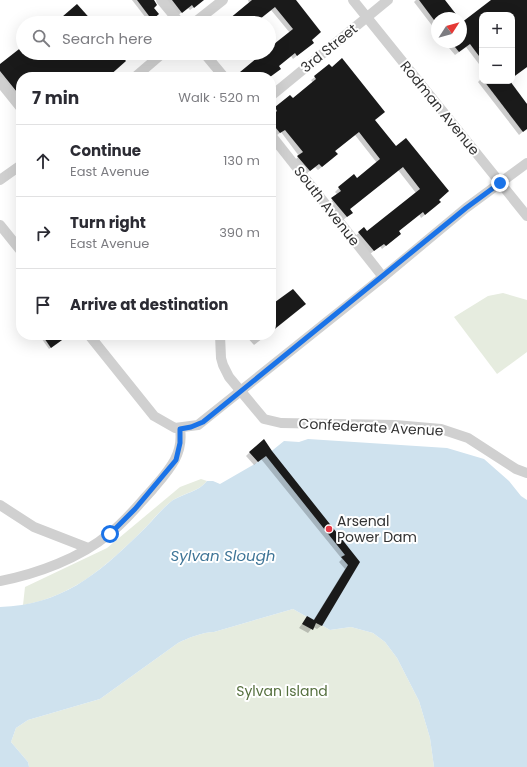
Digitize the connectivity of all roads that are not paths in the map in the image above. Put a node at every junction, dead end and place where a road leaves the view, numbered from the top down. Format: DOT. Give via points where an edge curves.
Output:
graph roads {
  1 [pos="161,0"];
  2 [pos="223,0"];
  3 [pos="353,0"];
  4 [pos="388,0"];
  5 [pos="174,16"];
  6 [pos="203,16"];
  7 [pos="366,17"];
  8 [pos="155,60"];
  9 [pos="210,60"];
  10 [pos="142,72"];
  11 [pos="220,72"];
  12 [pos="0,82"];
  13 [pos="276,92"];
  14 [pos="16,102"];
  15 [pos="276,141"];
  16 [pos="527,163"];
  17 [pos="16,169"];
  18 [pos="0,180"];
  19 [pos="500,183"];
  20 [pos="527,216"];
  21 [pos="0,225"];
  22 [pos="16,245"];
  23 [pos="383,277"];
  24 [pos="93,340"];
  25 [pos="220,340"];
  26 [pos="241,391"];
  27 [pos="180,429"];
  28 [pos="527,473"];
  29 [pos="0,505"];
  30 [pos="88,548"];
  31 [pos="0,581"];
  1 -- 5 [label="street"];
  2 -- 6 [label="street"];
  3 -- 7 [label="street, Rodman Avenue"];
  4 -- 7 [label="street, 3rd Street"];
  7 -- 13 [label="street, 3rd Street"];
  7 -- 19 [label="street, Rodman Avenue"];
  8 -- 10 [label="street"];
  9 -- 11 [label="street"];
  12 -- 14 [label="street"];
  15 -- 23 [label="street, South Avenue"];
  16 -- 19 [label="street"];
  17 -- 18 [label="street"];
  19 -- 20 [label="street, Rodman Avenue"];
  19 -- 23 [label="street"];
  21 -- 22 [label="street"];
  23 -- 26 [label="street"];
  24 -- 27 [label="street" via="154,416 168,426"];
  25 -- 26 [label="street, Confederate Avenue" via="223,365"];
  26 -- 27 [label="street" via="203,422"];
  26 -- 28 [label="street, Confederate Avenue" via="264,419 271,422 395,425 441,429 468,438 516,469"];
  27 -- 30 [label="street" via="179,452 169,470 110,534"];
  29 -- 30 [label="street" via="34,527"];
  30 -- 31 [label="street" via="43,569"];
}
